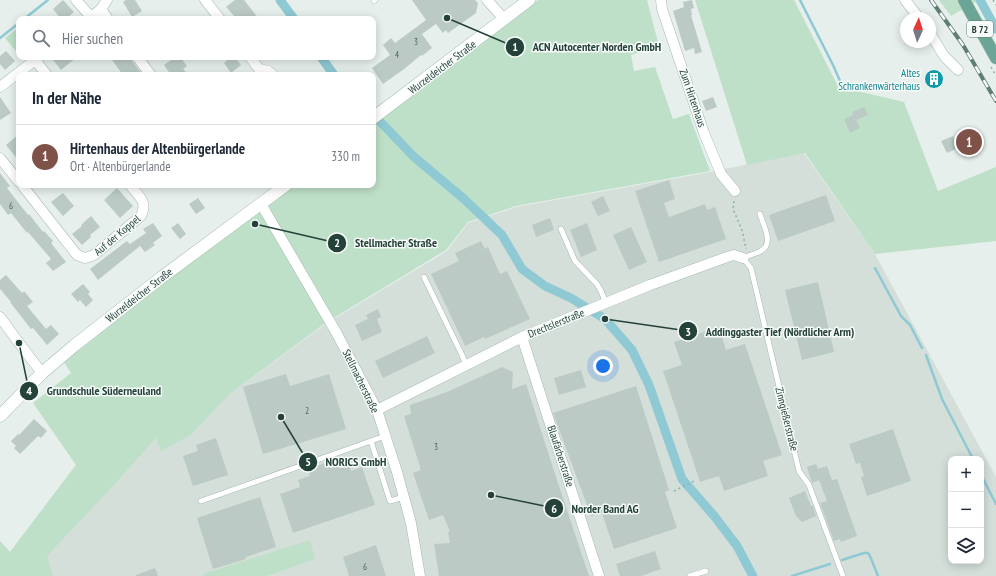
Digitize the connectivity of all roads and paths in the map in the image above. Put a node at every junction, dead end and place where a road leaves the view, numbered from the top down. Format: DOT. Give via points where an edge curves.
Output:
graph roads {
  1 [pos="76,0"];
  2 [pos="107,0"];
  3 [pos="205,0"];
  4 [pos="487,0"];
  5 [pos="529,0"];
  6 [pos="661,0"];
  7 [pos="905,0"];
  8 [pos="964,0"];
  9 [pos="993,0"];
  10 [pos="996,5"];
  11 [pos="101,9"];
  12 [pos="914,12"];
  13 [pos="88,16"];
  14 [pos="92,16"];
  15 [pos="106,16"];
  16 [pos="218,16"];
  17 [pos="504,20"];
  18 [pos="936,43"];
  19 [pos="996,58"];
  20 [pos="34,60"];
  21 [pos="38,60"];
  22 [pos="139,60"];
  23 [pos="252,60"];
  24 [pos="958,70"];
  25 [pos="19,72"];
  26 [pos="45,72"];
  27 [pos="149,72"];
  28 [pos="258,72"];
  29 [pos="16,74"];
  30 [pos="0,87"];
  31 [pos="376,116"];
  32 [pos="0,158"];
  33 [pos="16,178"];
  34 [pos="24,188"];
  35 [pos="132,188"];
  36 [pos="282,188"];
  37 [pos="735,192"];
  38 [pos="261,204"];
  39 [pos="760,214"];
  40 [pos="561,229"];
  41 [pos="743,258"];
  42 [pos="424,277"];
  43 [pos="602,304"];
  44 [pos="0,317"];
  45 [pos="522,337"];
  46 [pos="466,365"];
  47 [pos="42,373"];
  48 [pos="377,410"];
  49 [pos="0,416"];
  50 [pos="385,436"];
  51 [pos="371,441"];
  52 [pos="696,480"];
  53 [pos="674,491"];
  54 [pos="404,497"];
  55 [pos="201,501"];
  56 [pos="706,571"];
  57 [pos="420,576"];
  58 [pos="599,576"];
  59 [pos="690,576"];
  60 [pos="843,576"];
  1 -- 13 [label="street"];
  2 -- 11 [label="street"];
  3 -- 16 [label="street"];
  4 -- 17 [label="street"];
  5 -- 17 [label="main road, Wurzeldeicher Straße"];
  6 -- 37 [label="street, Zum Hirtenhaus" via="704,133 721,174"];
  7 -- 12 [label="street"];
  8 -- 19 [label="main road, B 72"];
  9 -- 10 [label="path"];
  11 -- 14 [label="street"];
  11 -- 15 [label="street"];
  17 -- 31 [label="main road, Wurzeldeicher Straße"];
  18 -- 24 [label="street" via="944,56"];
  20 -- 25 [label="street"];
  21 -- 26 [label="street"];
  22 -- 27 [label="street"];
  23 -- 28 [label="street"];
  29 -- 30 [label="street"];
  32 -- 33 [label="street"];
  34 -- 35 [label="street, Auf der Koppel" via="77,255 85,258 94,255 141,216 144,202"];
  36 -- 38 [label="main road, Wurzeldeicher Straße"];
  37 -- 41 [label="path" via="733,209 747,250"];
  38 -- 47 [label="main road, Wurzeldeicher Straße" via="169,272"];
  38 -- 48 [label="street, Stellmacherstraße" via="336,332"];
  39 -- 41 [label="lane" via="768,243 760,252"];
  40 -- 43 [label="lane" via="575,261 601,291"];
  41 -- 43 [label="street, Drechslerstraße" via="734,255 727,257"];
  41 -- 60 [label="lane, Zinngießerstraße" via="750,268 799,471 809,485"];
  42 -- 46 [label="lane"];
  43 -- 45 [label="street, Drechslerstraße"];
  44 -- 47 [label="street"];
  45 -- 46 [label="street, Drechslerstraße"];
  45 -- 58 [label="street, Blaufärberstraße"];
  46 -- 48 [label="street, Drechslerstraße"];
  47 -- 49 [label="main road, Wurzeldeicher Straße"];
  48 -- 50 [label="street, Stellmacherstraße"];
  50 -- 51 [label="lane"];
  50 -- 54 [label="street, Stellmacherstraße"];
  51 -- 54 [label="lane" via="390,502"];
  51 -- 55 [label="lane"];
  52 -- 53 [label="path"];
  54 -- 57 [label="street, Stellmacherstraße"];
  56 -- 59 [label="lane"];
}
